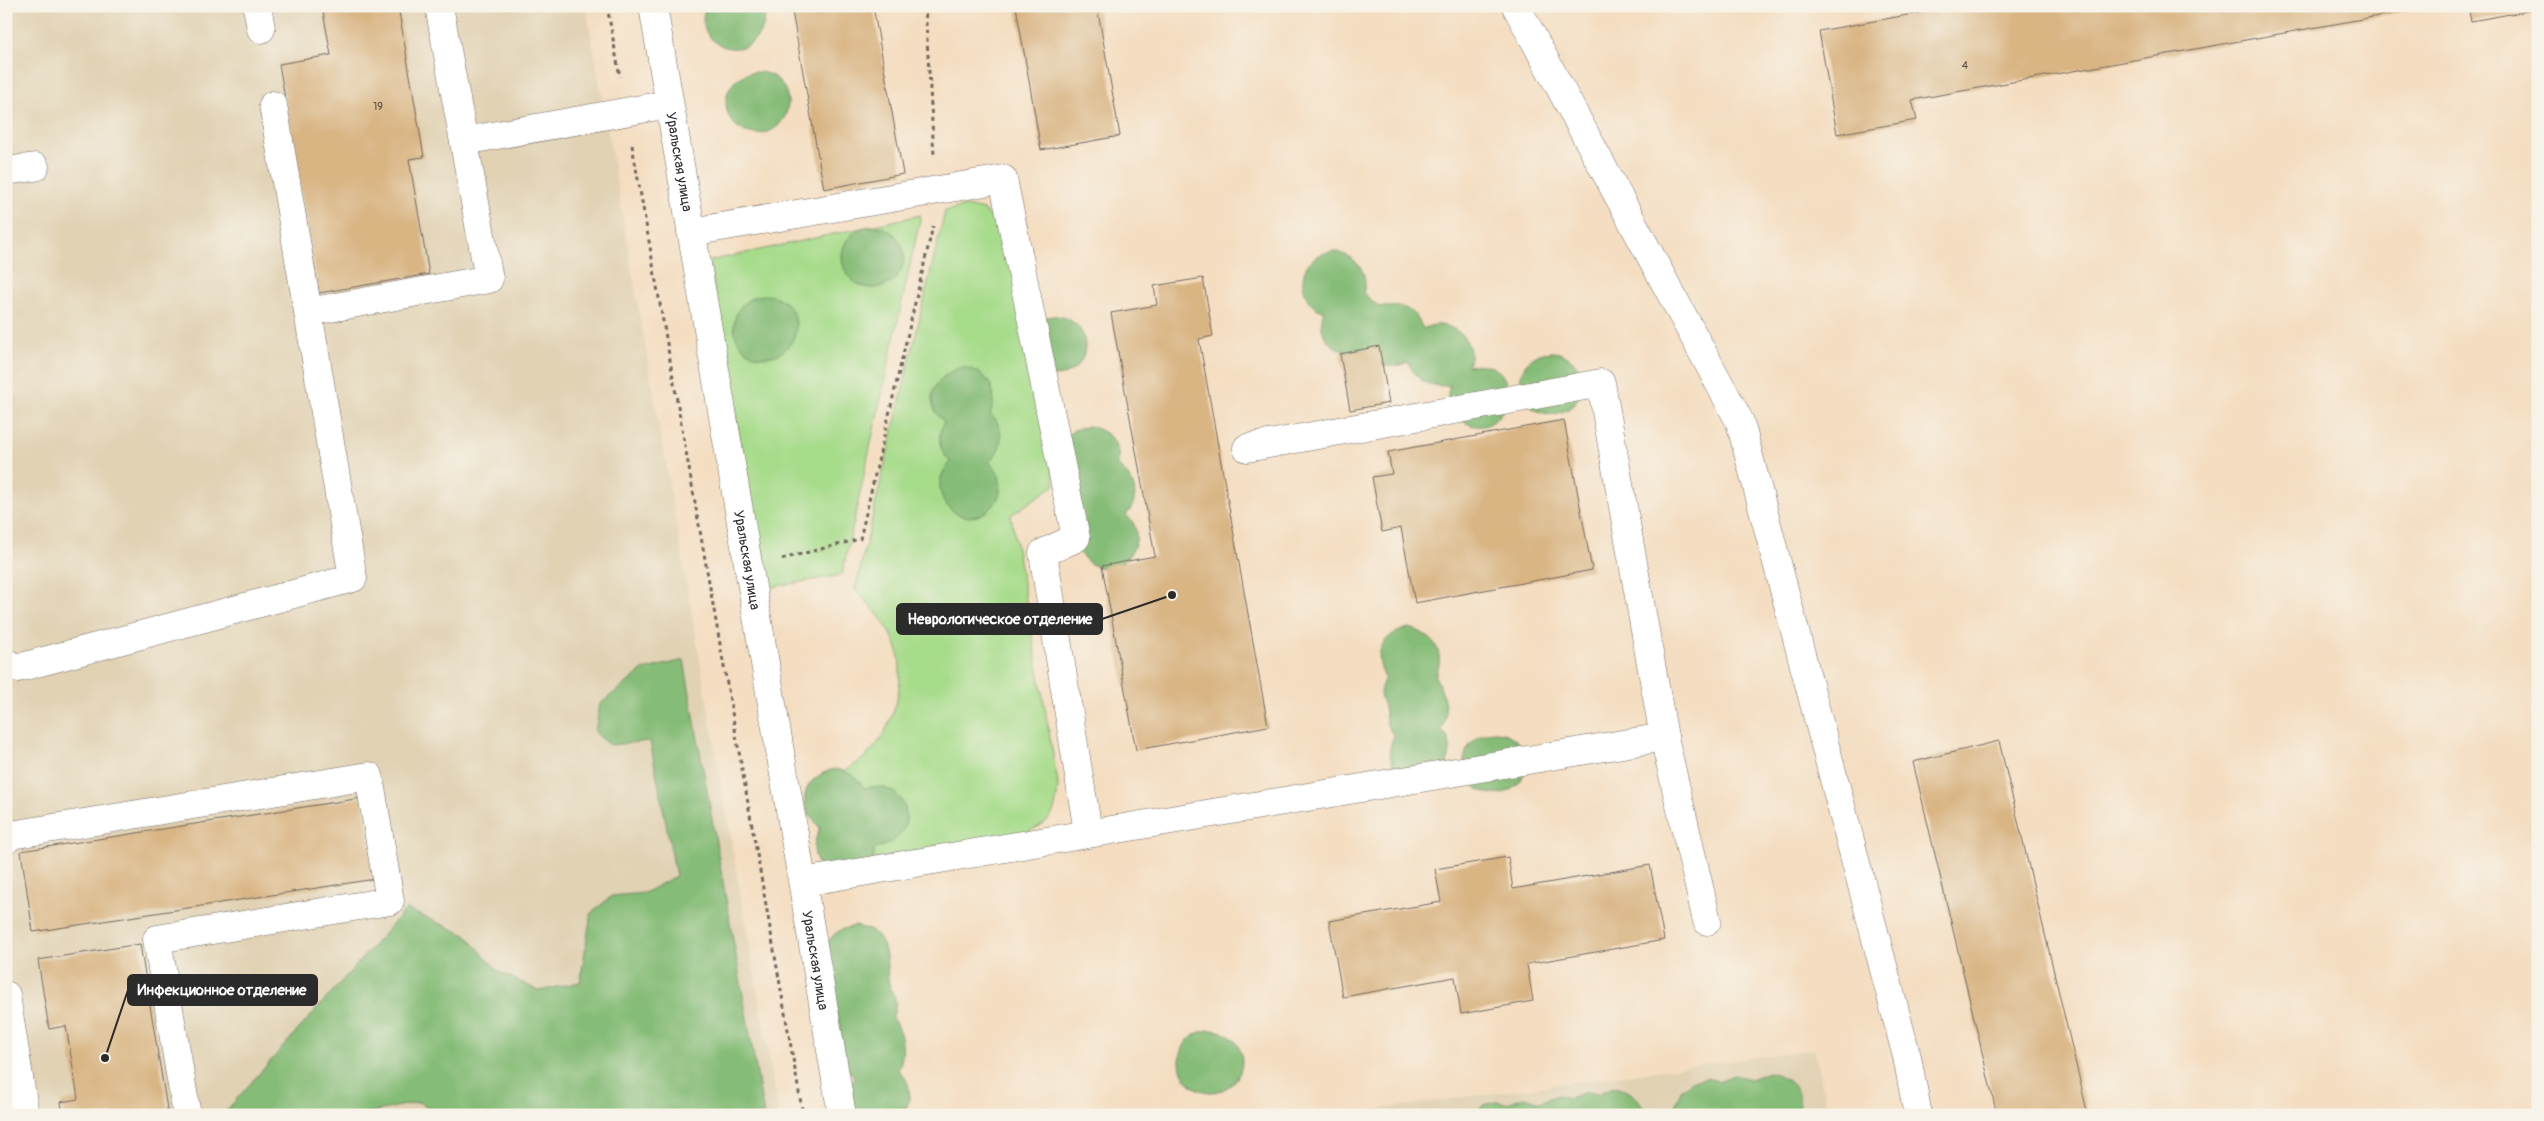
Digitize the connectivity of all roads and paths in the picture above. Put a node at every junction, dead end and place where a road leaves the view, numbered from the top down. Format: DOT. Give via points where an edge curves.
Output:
graph roads {
  1 [pos="439,6"];
  2 [pos="607,6"];
  3 [pos="652,6"];
  4 [pos="925,6"];
  5 [pos="1516,6"];
  6 [pos="669,104"];
  7 [pos="273,105"];
  8 [pos="626,112"];
  9 [pos="464,141"];
  10 [pos="35,167"];
  11 [pos="6,171"];
  12 [pos="936,190"];
  13 [pos="691,232"];
  14 [pos="308,312"];
  15 [pos="1247,448"];
  16 [pos="749,568"];
  17 [pos="709,577"];
  18 [pos="6,663"];
  19 [pos="1664,737"];
  20 [pos="1088,832"];
  21 [pos="6,840"];
  22 [pos="803,882"];
  23 [pos="1707,921"];
  24 [pos="6,995"];
  25 [pos="25,1115"];
  26 [pos="187,1115"];
  27 [pos="803,1115"];
  28 [pos="842,1115"];
  29 [pos="1918,1115"];
  1 -- 9 [label="street"];
  2 -- 8 [label="path"];
  3 -- 6 [label="street, Уральская улица"];
  4 -- 12 [label="path"];
  5 -- 29 [label="street" via="1740,422 1906,1057"];
  6 -- 8 [label="street"];
  6 -- 13 [label="street, Уральская улица"];
  7 -- 14 [label="street"];
  8 -- 9 [label="street"];
  8 -- 17 [label="path"];
  9 -- 14 [label="street" via="490,279"];
  10 -- 11 [label="street"];
  12 -- 13 [label="street"];
  12 -- 16 [label="path" via="937,210 860,539"];
  12 -- 20 [label="street" via="1003,179 1076,538 1043,552"];
  13 -- 16 [label="street, Уральская улица"];
  14 -- 18 [label="street" via="353,578 18,668"];
  15 -- 19 [label="street" via="1601,383"];
  16 -- 17 [label="path"];
  16 -- 22 [label="street, Уральская улица"];
  17 -- 27 [label="path"];
  19 -- 20 [label="street"];
  19 -- 23 [label="street"];
  20 -- 22 [label="street"];
  21 -- 26 [label="street" via="11,835 369,776 390,901 157,939"];
  22 -- 28 [label="street, Уральская улица"];
  24 -- 25 [label="street"];
}
